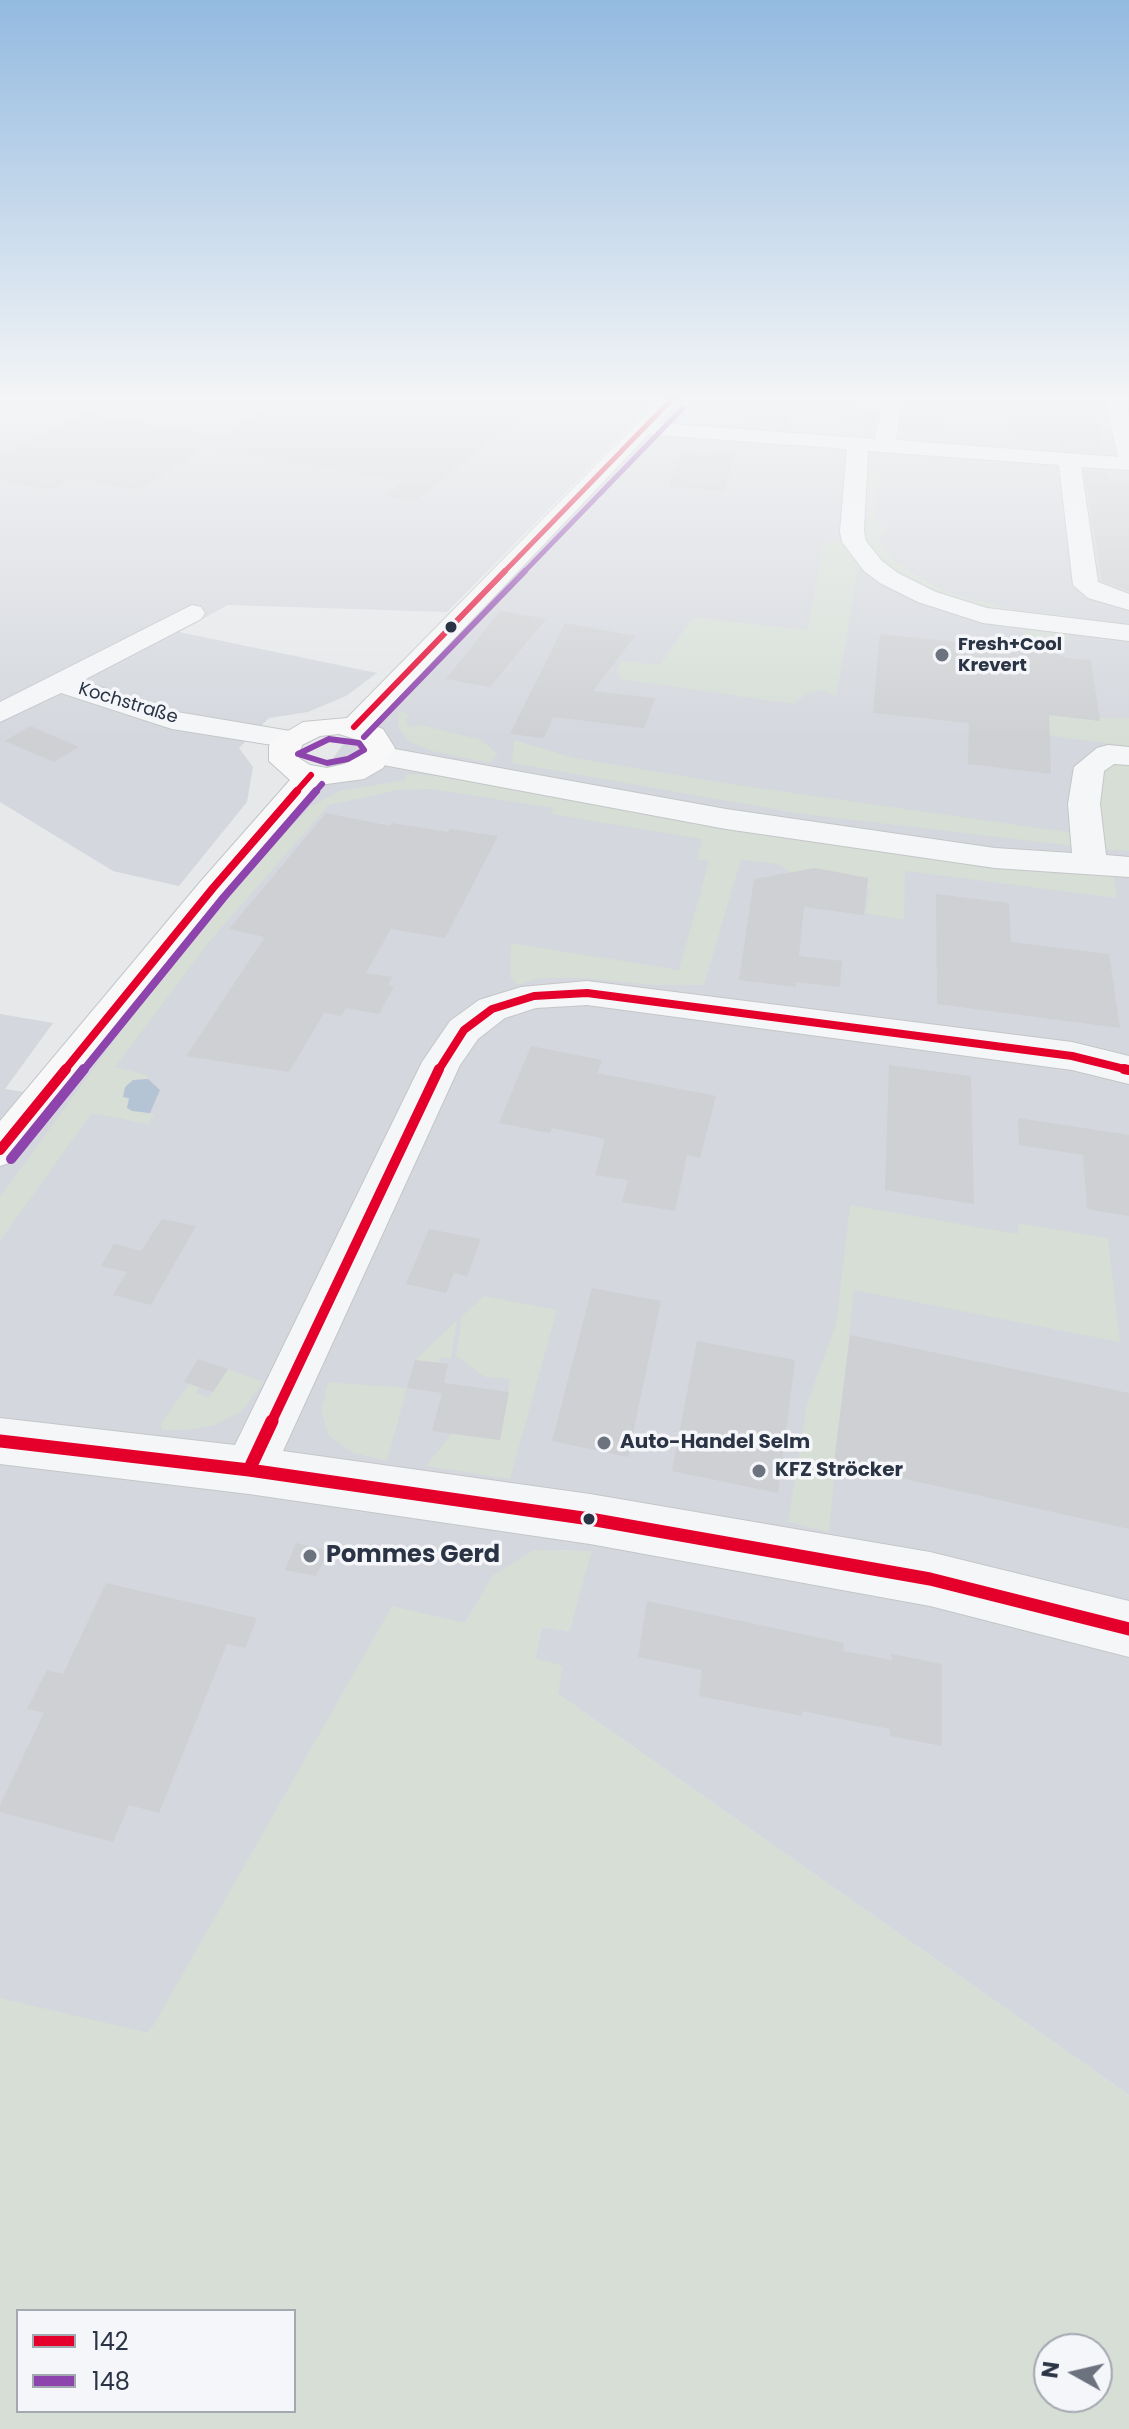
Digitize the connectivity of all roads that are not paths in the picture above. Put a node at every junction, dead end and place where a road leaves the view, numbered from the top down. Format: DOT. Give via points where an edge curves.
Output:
graph roads {
  1 [pos="563,511"];
  2 [pos="853,511"];
  3 [pos="1076,511"];
  4 [pos="1129,602"];
  5 [pos="192,613"];
  6 [pos="1129,633"];
  7 [pos="60,683"];
  8 [pos="0,713"];
  9 [pos="354,727"];
  10 [pos="291,739"];
  11 [pos="378,755"];
  12 [pos="1129,756"];
  13 [pos="311,775"];
  14 [pos="1090,865"];
  15 [pos="1129,867"];
  16 [pos="1129,1070"];
  17 [pos="0,1150"];
  18 [pos="0,1441"];
  19 [pos="249,1470"];
  20 [pos="1129,1629"];
  1 -- 9 [label="main road"];
  2 -- 6 [label="street" via="854,542 873,566 927,597 983,615"];
  3 -- 4 [label="street" via="1086,585"];
  5 -- 7 [label="street, Kochstraße"];
  7 -- 8 [label="street, Kochstraße"];
  7 -- 10 [label="street, Kochstraße" via="172,720"];
  9 -- 10 [label="main road" via="327,725"];
  9 -- 11 [label="main road" via="373,735"];
  10 -- 13 [label="main road" via="284,746 284,761"];
  11 -- 13 [label="main road" via="353,772"];
  11 -- 14 [label="street" via="726,819 995,858"];
  12 -- 14 [label="street" via="1108,754 1089,767 1084,804"];
  13 -- 17 [label="main road"];
  14 -- 15 [label="street"];
  16 -- 19 [label="street" via="1072,1056 587,993 534,996 492,1009 464,1030 442,1062"];
  18 -- 19 [label="street"];
  19 -- 20 [label="street" via="590,1519 930,1579"];
}
